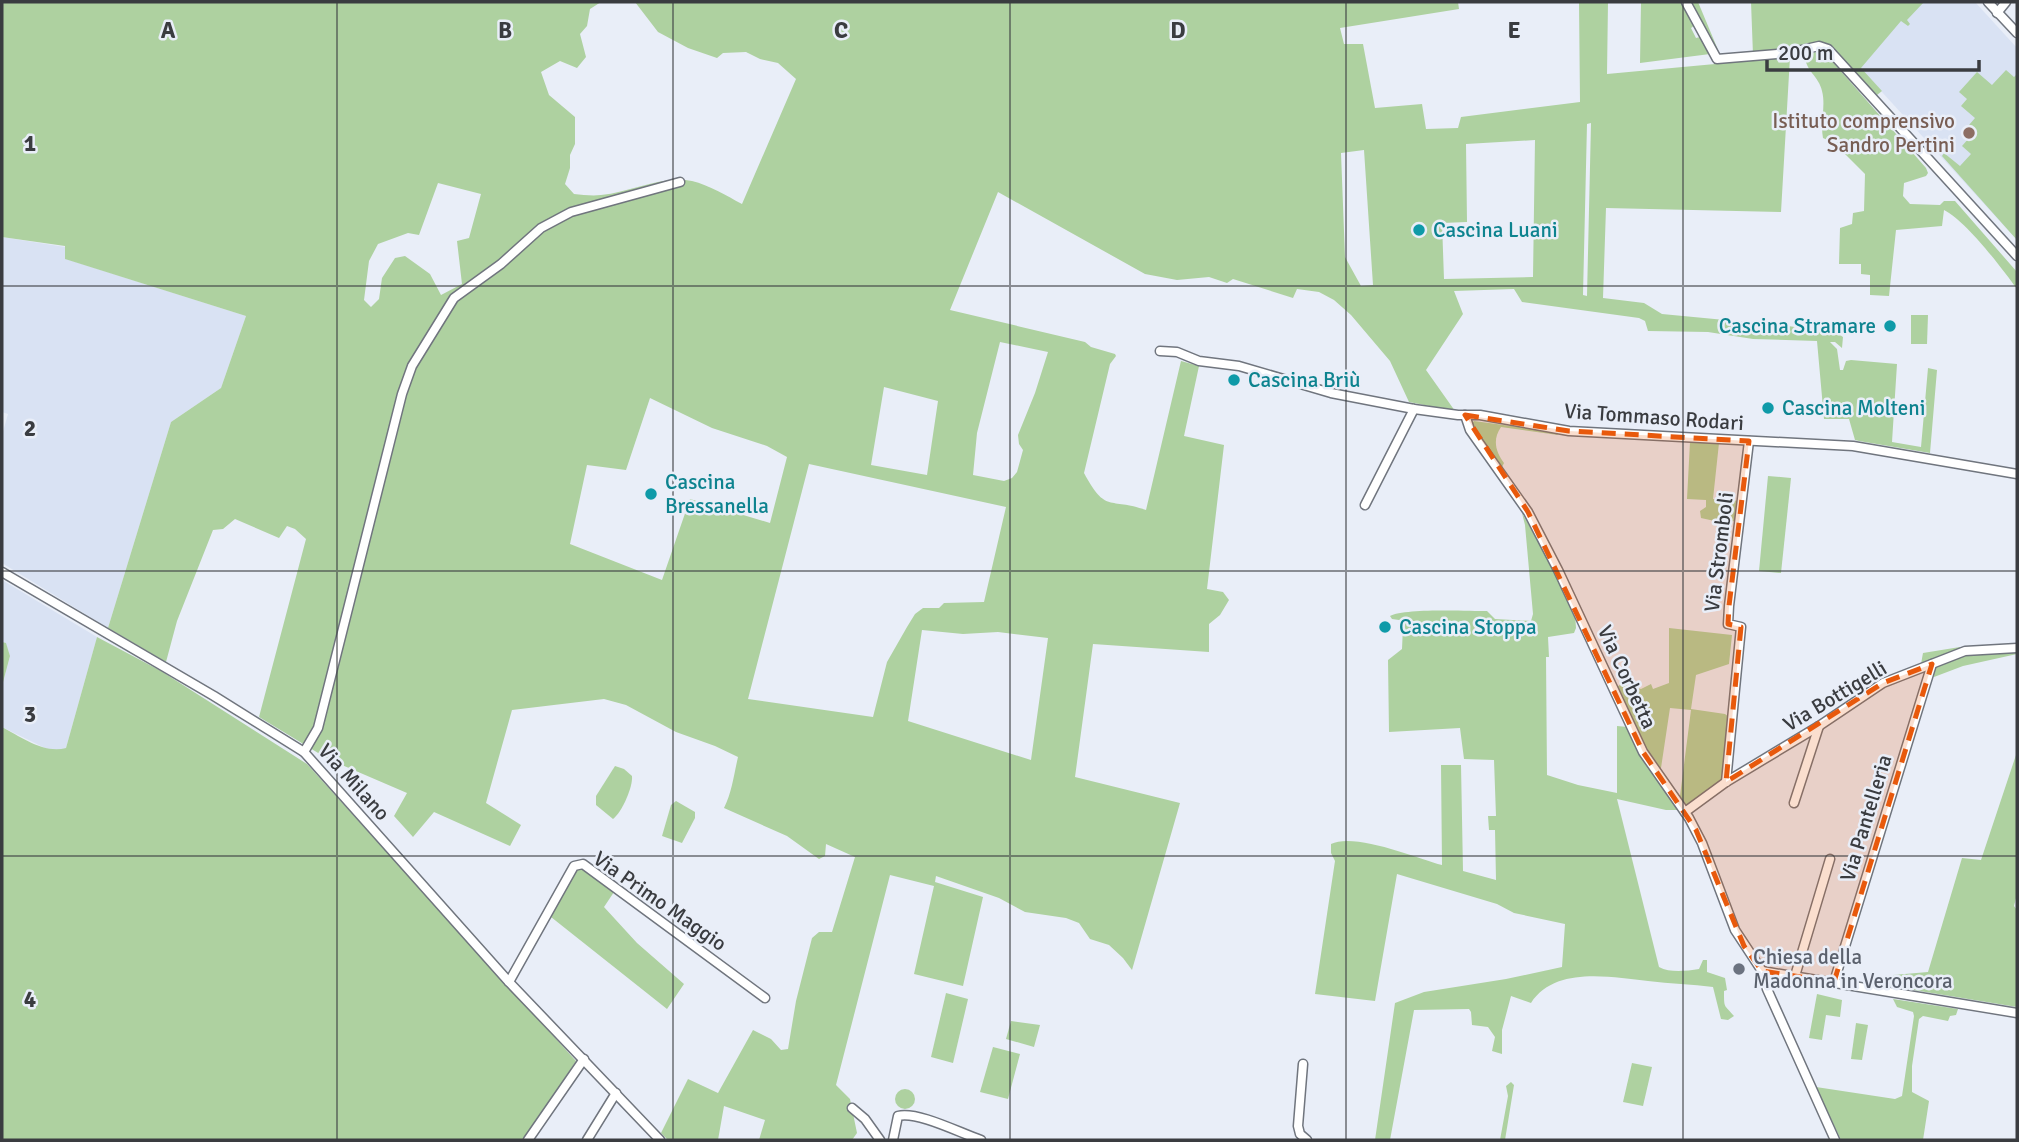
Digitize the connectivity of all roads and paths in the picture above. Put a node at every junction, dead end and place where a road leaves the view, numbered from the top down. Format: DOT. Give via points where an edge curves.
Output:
graph roads {
  1 [pos="1686,2"];
  2 [pos="1988,2"];
  3 [pos="2006,2"];
  4 [pos="1997,13"];
  5 [pos="2017,33"];
  6 [pos="680,183"];
  7 [pos="2017,256"];
  8 [pos="1160,351"];
  9 [pos="1414,409"];
  10 [pos="1465,415"];
  11 [pos="1749,441"];
  12 [pos="2017,474"];
  13 [pos="1365,505"];
  14 [pos="2,572"];
  15 [pos="2017,648"];
  16 [pos="1933,664"];
  17 [pos="1819,726"];
  18 [pos="304,751"];
  19 [pos="1726,782"];
  20 [pos="1794,803"];
  21 [pos="1685,812"];
  22 [pos="1830,859"];
  23 [pos="1763,975"];
  24 [pos="1795,976"];
  25 [pos="509,982"];
  26 [pos="1834,982"];
  27 [pos="765,998"];
  28 [pos="2017,1013"];
  29 [pos="584,1059"];
  30 [pos="1303,1064"];
  31 [pos="616,1093"];
  32 [pos="852,1108"];
  33 [pos="528,1140"];
  34 [pos="587,1140"];
  35 [pos="660,1140"];
  36 [pos="880,1140"];
  37 [pos="893,1140"];
  38 [pos="981,1140"];
  39 [pos="1307,1140"];
  40 [pos="1835,1140"];
  1 -- 7 [label="street" via="1717,59 1828,48"];
  2 -- 4 [label="street"];
  3 -- 4 [label="street"];
  4 -- 5 [label="street"];
  6 -- 18 [label="street" via="571,212 541,228 454,298 412,366 402,394 318,729"];
  8 -- 9 [label="street, Via Tommaso Rodari"];
  9 -- 10 [label="street, Via Tommaso Rodari"];
  9 -- 13 [label="street"];
  10 -- 11 [label="street, Via Tommaso Rodari" via="1569,431"];
  10 -- 21 [label="street, Via Corbetta" via="1470,430 1528,512 1643,752"];
  11 -- 12 [label="street, Via Tommaso Rodari" via="1853,446"];
  11 -- 19 [label="street, Via Stromboli" via="1728,624 1741,626"];
  14 -- 18 [label="street, Via Milano"];
  15 -- 16 [label="street, Via Bottigelli" via="1965,651"];
  16 -- 17 [label="street, Via Bottigelli" via="1884,684"];
  16 -- 26 [label="street, Via Pantelleria"];
  17 -- 19 [label="street, Via Bottigelli"];
  17 -- 20 [label="street"];
  18 -- 25 [label="street, Via Milano"];
  19 -- 21 [label="street, Via Bottigelli"];
  21 -- 23 [label="street, Via Corbetta" via="1706,849 1735,930"];
  22 -- 24 [label="street"];
  23 -- 24 [label="street"];
  23 -- 40 [label="street"];
  24 -- 26 [label="street"];
  25 -- 27 [label="street, Via Primo Maggio" via="574,866 583,864"];
  25 -- 29 [label="street, Via Milano"];
  26 -- 28 [label="street"];
  29 -- 31 [label="street, Via Milano"];
  29 -- 33 [label="street"];
  30 -- 39 [label="street" via="1298,1126"];
  31 -- 34 [label="street"];
  31 -- 35 [label="street, Via Milano"];
  32 -- 36 [label="street"];
  37 -- 38 [label="street" via="898,1116 903,1115"];
}
